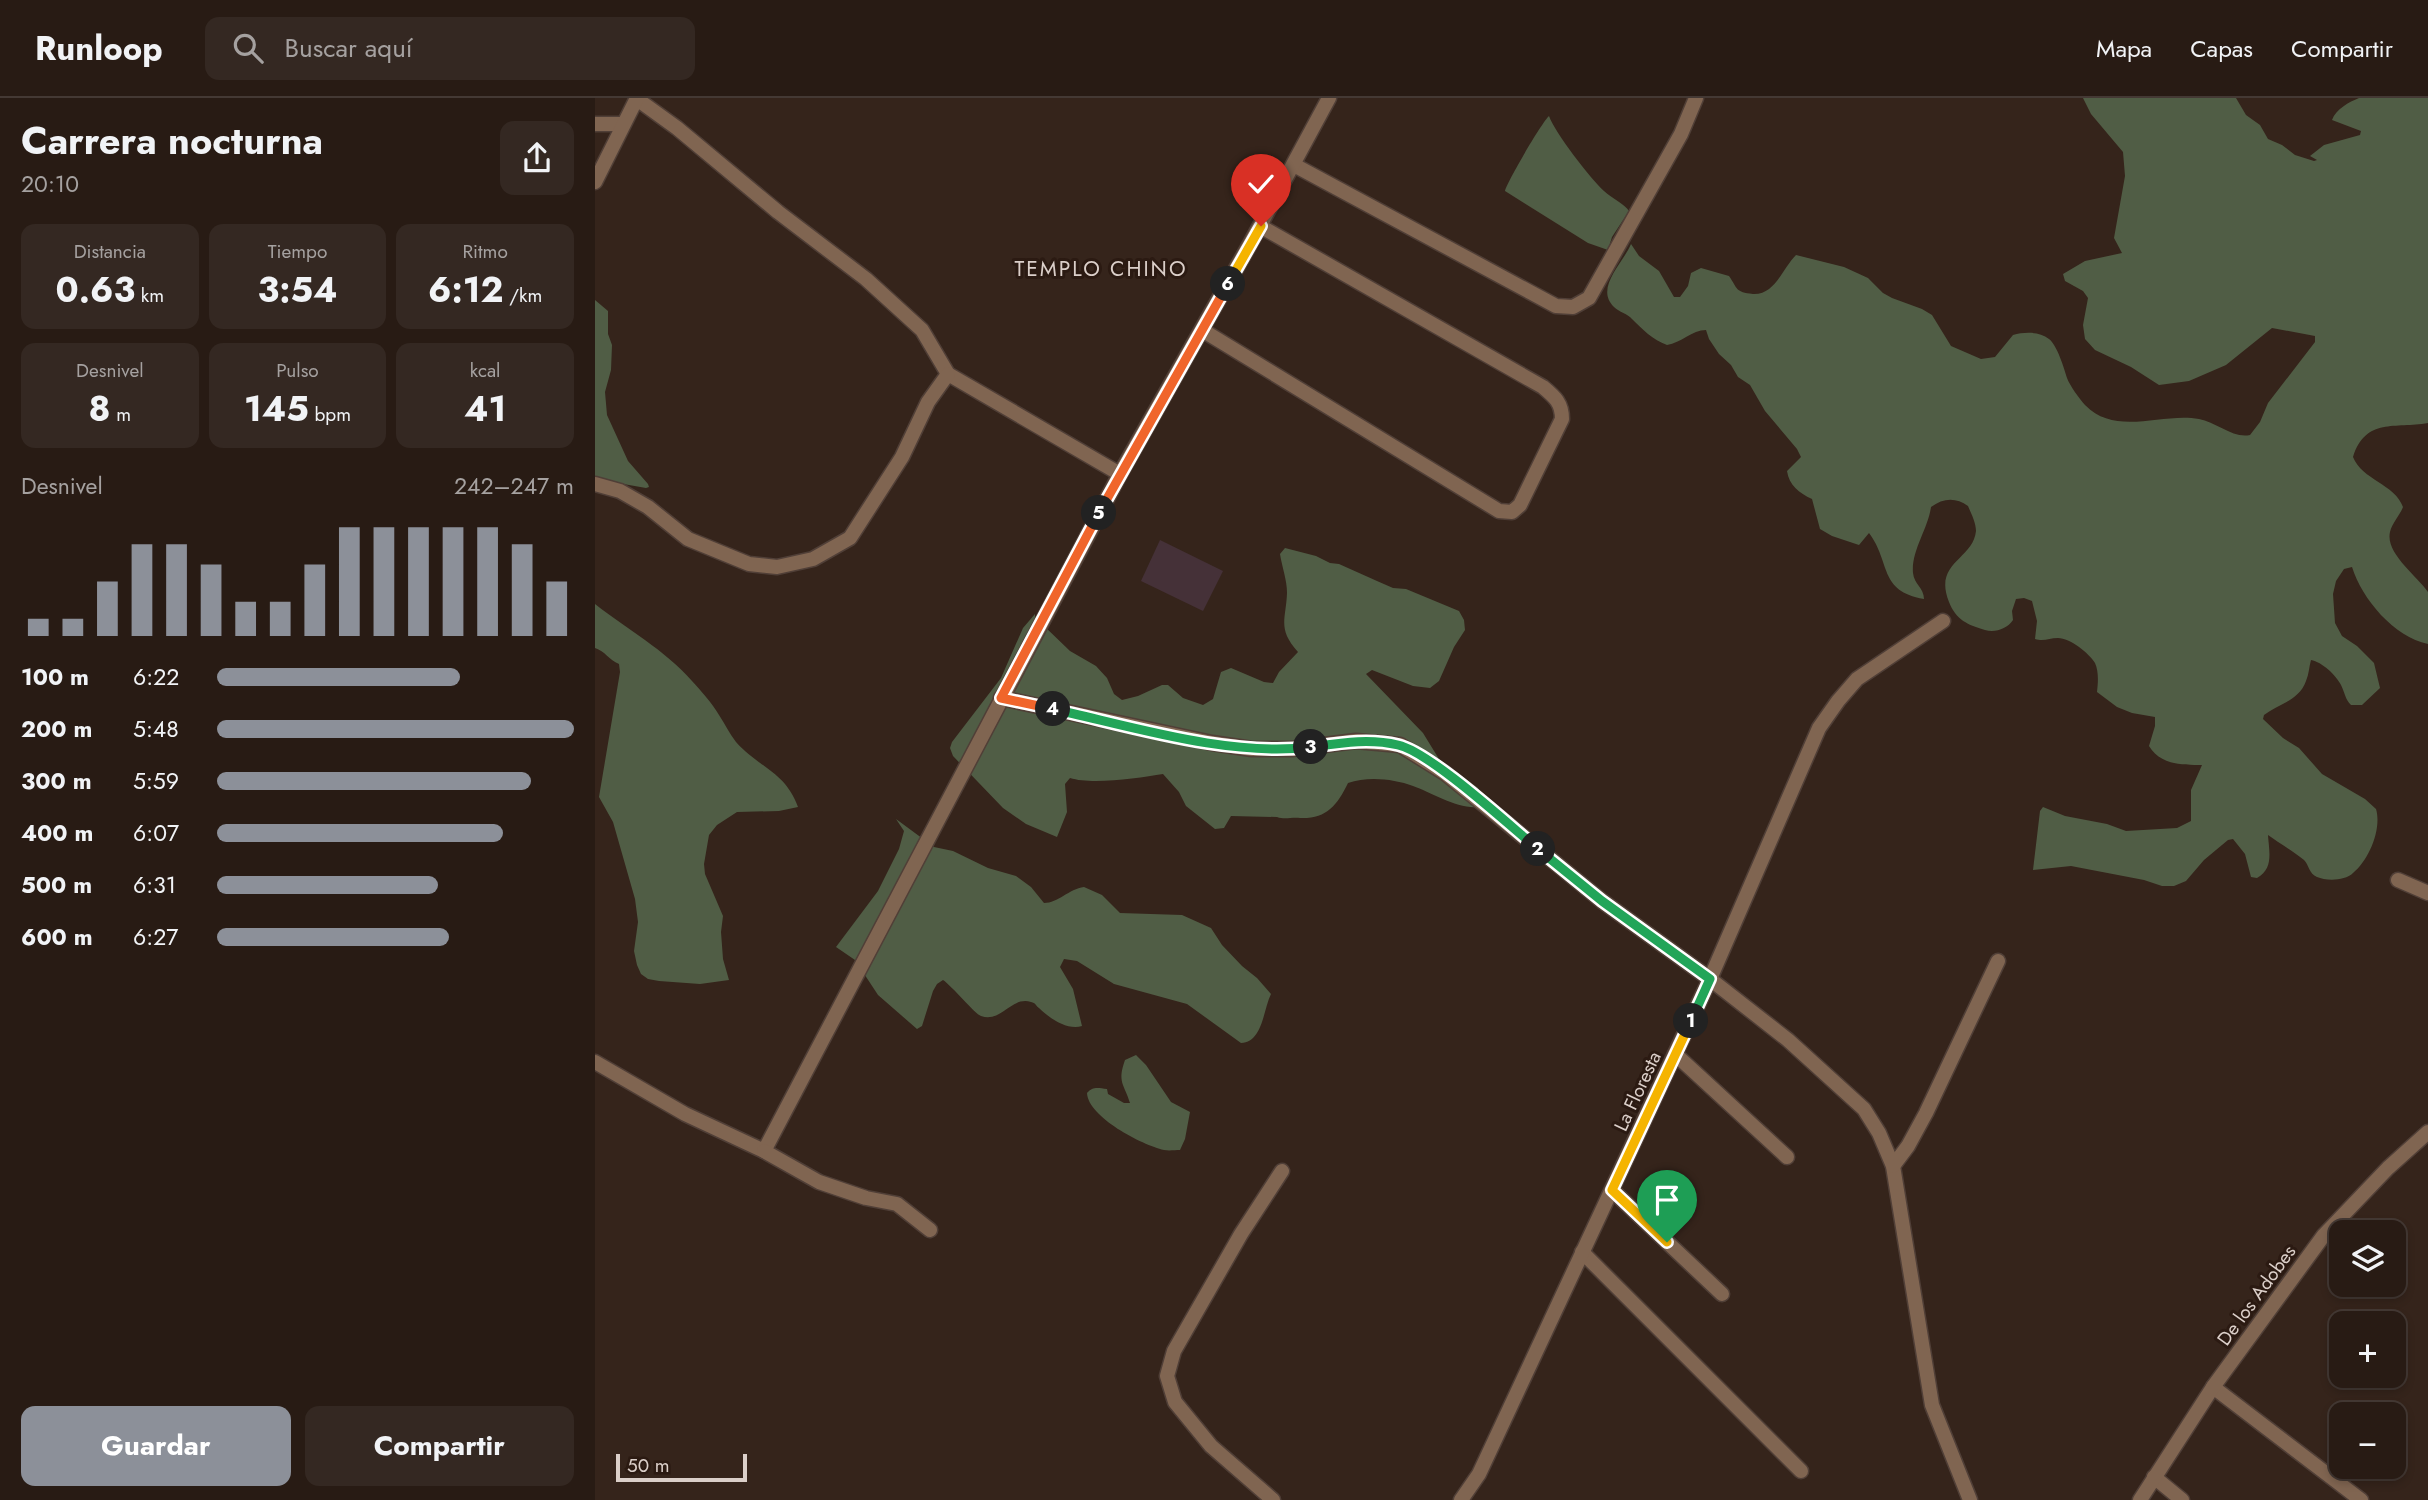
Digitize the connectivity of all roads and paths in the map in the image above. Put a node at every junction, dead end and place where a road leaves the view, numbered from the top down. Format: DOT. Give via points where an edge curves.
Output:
graph roads {
  1 [pos="1329,98"];
  2 [pos="1696,98"];
  3 [pos="637,99"];
  4 [pos="595,124"];
  5 [pos="623,124"];
  6 [pos="1294,165"];
  7 [pos="595,182"];
  8 [pos="1261,226"];
  9 [pos="1202,330"];
  10 [pos="948,374"];
  11 [pos="1120,474"];
  12 [pos="595,484"];
  13 [pos="1943,621"];
  14 [pos="1001,698"];
  15 [pos="2398,880"];
  16 [pos="2428,893"];
  17 [pos="1998,961"];
  18 [pos="1710,979"];
  19 [pos="1675,1054"];
  20 [pos="595,1062"];
  21 [pos="2428,1132"];
  22 [pos="764,1151"];
  23 [pos="1787,1157"];
  24 [pos="1893,1166"];
  25 [pos="1282,1171"];
  26 [pos="1612,1190"];
  27 [pos="930,1230"];
  28 [pos="1582,1252"];
  29 [pos="1722,1294"];
  30 [pos="2213,1387"];
  31 [pos="1801,1471"];
  32 [pos="2154,1478"];
  33 [pos="1273,1500"];
  34 [pos="1461,1500"];
  35 [pos="1970,1500"];
  36 [pos="2140,1500"];
  37 [pos="2182,1500"];
  38 [pos="2361,1500"];
  1 -- 6 [label="street"];
  2 -- 6 [label="street" via="1681,134 1589,298 1573,307 1556,306"];
  3 -- 5 [label="street"];
  3 -- 10 [label="street" via="866,279 922,330"];
  4 -- 5 [label="street"];
  5 -- 7 [label="street"];
  6 -- 8 [label="street"];
  8 -- 9 [label="street"];
  8 -- 9 [label="street" via="1557,398 1562,419 1520,505 1513,512 1500,511"];
  9 -- 11 [label="street"];
  10 -- 11 [label="street"];
  10 -- 12 [label="street" via="850,538 813,559 777,567 749,564 688,539 649,507"];
  11 -- 14 [label="street"];
  13 -- 18 [label="street, La Floresta" via="1857,679 1819,728"];
  14 -- 18 [label="street" via="1212,744 1292,749 1356,741 1400,745 1445,773 1602,901"];
  14 -- 22 [label="street"];
  15 -- 16 [label="street"];
  17 -- 24 [label="street" via="1926,1114"];
  18 -- 19 [label="street, La Floresta"];
  18 -- 24 [label="street" via="1788,1040 1864,1109"];
  19 -- 23 [label="street"];
  19 -- 26 [label="street, La Floresta"];
  20 -- 22 [label="street" via="685,1114"];
  21 -- 30 [label="street, De los Adobes" via="2323,1235"];
  22 -- 27 [label="street" via="819,1182 897,1204"];
  24 -- 35 [label="street" via="1932,1405"];
  25 -- 33 [label="street" via="1174,1351 1167,1376 1175,1402 1211,1446"];
  26 -- 28 [label="street, La Floresta"];
  26 -- 29 [label="street"];
  28 -- 31 [label="street"];
  28 -- 34 [label="street, La Floresta" via="1479,1474"];
  30 -- 32 [label="street, De los Adobes"];
  30 -- 38 [label="street"];
  32 -- 36 [label="street, De los Adobes"];
  32 -- 37 [label="street"];
}
